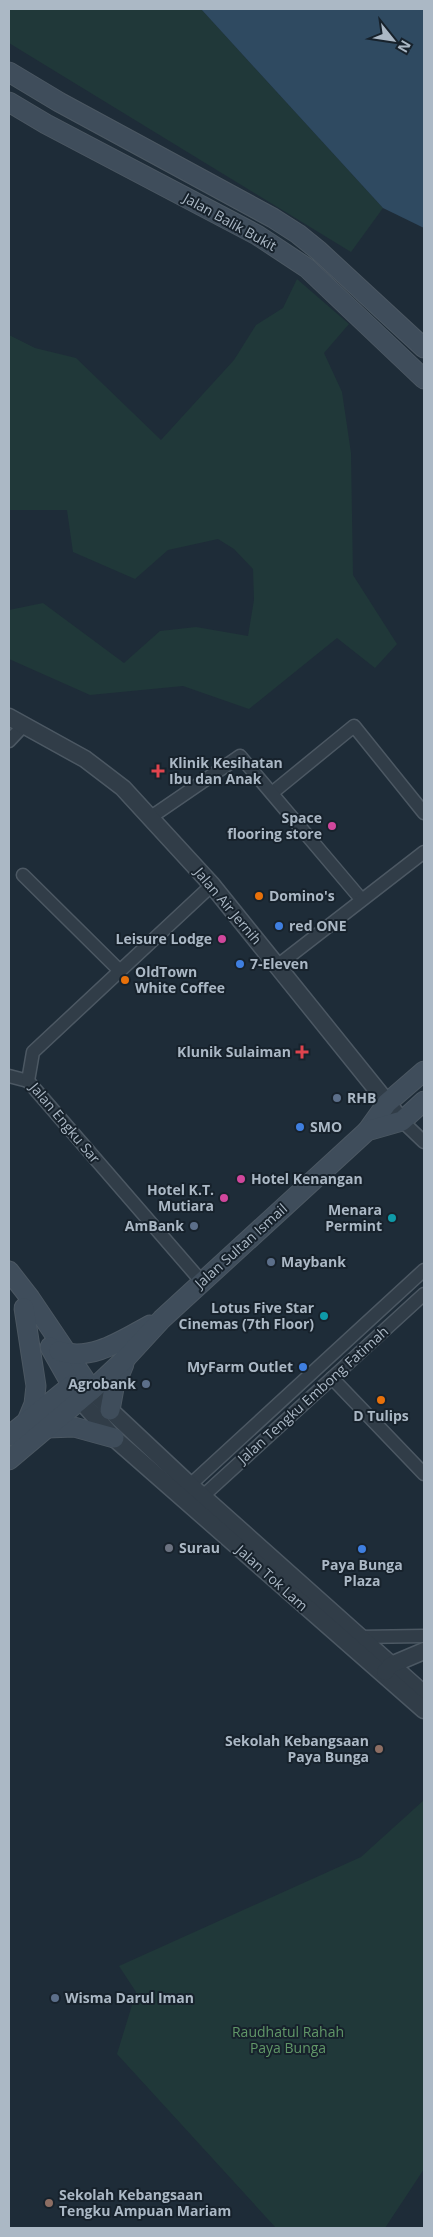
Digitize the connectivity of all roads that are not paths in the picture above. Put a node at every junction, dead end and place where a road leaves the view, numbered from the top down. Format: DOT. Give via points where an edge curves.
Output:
graph roads {
  1 [pos="9,72"];
  2 [pos="9,102"];
  3 [pos="424,348"];
  4 [pos="424,379"];
  5 [pos="9,717"];
  6 [pos="24,726"];
  7 [pos="9,742"];
  8 [pos="272,793"];
  9 [pos="424,813"];
  10 [pos="151,816"];
  11 [pos="424,852"];
  12 [pos="23,875"];
  13 [pos="212,885"];
  14 [pos="361,899"];
  15 [pos="277,966"];
  16 [pos="119,970"];
  17 [pos="424,1071"];
  18 [pos="9,1076"];
  19 [pos="28,1082"];
  20 [pos="424,1100"];
  21 [pos="387,1104"];
  22 [pos="402,1121"];
  23 [pos="367,1131"];
  24 [pos="424,1142"];
  25 [pos="424,1270"];
  26 [pos="9,1271"];
  27 [pos="202,1282"];
  28 [pos="9,1286"];
  29 [pos="424,1294"];
  30 [pos="24,1308"];
  31 [pos="162,1319"];
  32 [pos="60,1352"];
  33 [pos="128,1356"];
  34 [pos="332,1378"];
  35 [pos="82,1392"];
  36 [pos="110,1410"];
  37 [pos="27,1421"];
  38 [pos="47,1428"];
  39 [pos="9,1436"];
  40 [pos="114,1438"];
  41 [pos="9,1460"];
  42 [pos="424,1474"];
  43 [pos="190,1485"];
  44 [pos="203,1496"];
  45 [pos="424,1636"];
  46 [pos="360,1637"];
  47 [pos="424,1651"];
  48 [pos="387,1669"];
  49 [pos="424,1694"];
  50 [pos="424,1710"];
  1 -- 3 [label="main road, Jalan Balik Bukit" via="298,234"];
  2 -- 4 [label="main road, Jalan Balik Bukit" via="285,253 307,268"];
  5 -- 6 [label="street, Jalan Air Jernih"];
  6 -- 7 [label="street"];
  6 -- 10 [label="street, Jalan Air Jernih" via="101,769"];
  8 -- 9 [label="street" via="354,726"];
  8 -- 10 [label="street" via="240,756"];
  8 -- 14 [label="street"];
  10 -- 13 [label="street, Jalan Air Jernih"];
  11 -- 14 [label="street"];
  12 -- 16 [label="street"];
  13 -- 15 [label="street, Jalan Air Jernih"];
  13 -- 16 [label="street, Jalan Engku Sar"];
  14 -- 15 [label="street"];
  15 -- 21 [label="street, Jalan Air Jernih"];
  16 -- 19 [label="street, Jalan Engku Sar" via="33,1052"];
  17 -- 21 [label="main road"];
  18 -- 19 [label="street"];
  19 -- 27 [label="street, Jalan Engku Sar"];
  20 -- 22 [label="main road, Jalan Sultan Ismail"];
  21 -- 22 [label="street, Jalan Air Jernih"];
  21 -- 23 [label="main road"];
  22 -- 23 [label="main road, Jalan Sultan Ismail"];
  22 -- 24 [label="street"];
  23 -- 27 [label="main road, Jalan Sultan Ismail"];
  25 -- 43 [label="street, Jalan Tengku Embong Fatimah"];
  26 -- 32 [label="main road" via="30,1298"];
  27 -- 31 [label="main road, Jalan Sultan Ismail"];
  28 -- 30 [label="main road"];
  29 -- 34 [label="street, Jalan Tengku Embong Fatimah"];
  30 -- 32 [label="main road"];
  30 -- 37 [label="main road" via="36,1386 34,1404"];
  31 -- 32 [label="main road" via="97,1351 81,1355"];
  31 -- 33 [label="main road, Jalan Sultan Ismail"];
  32 -- 35 [label="main road"];
  33 -- 35 [label="main road, Jalan Sultan Ismail"];
  33 -- 36 [label="main road" via="114,1388"];
  34 -- 42 [label="street"];
  34 -- 44 [label="street, Jalan Tengku Embong Fatimah"];
  35 -- 36 [label="street, Jalan Tok Lam"];
  35 -- 37 [label="main road, Jalan Sultan Ismail"];
  35 -- 38 [label="main road, Jalan Sultan Ismail"];
  35 -- 40 [label="street, Jalan Tok Lam"];
  36 -- 43 [label="street, Jalan Tok Lam"];
  37 -- 39 [label="main road, Jalan Sultan Ismail"];
  38 -- 40 [label="main road" via="74,1427"];
  38 -- 41 [label="main road, Jalan Sultan Ismail"];
  40 -- 48 [label="street, Jalan Tok Lam"];
  43 -- 44 [label="street, Jalan Tok Lam"];
  44 -- 46 [label="street, Jalan Tok Lam"];
  45 -- 46 [label="street"];
  46 -- 48 [label="street, Jalan Tok Lam"];
  47 -- 48 [label="street"];
  48 -- 49 [label="street, Jalan Tok Lam"];
  48 -- 50 [label="street, Jalan Tok Lam"];
}
